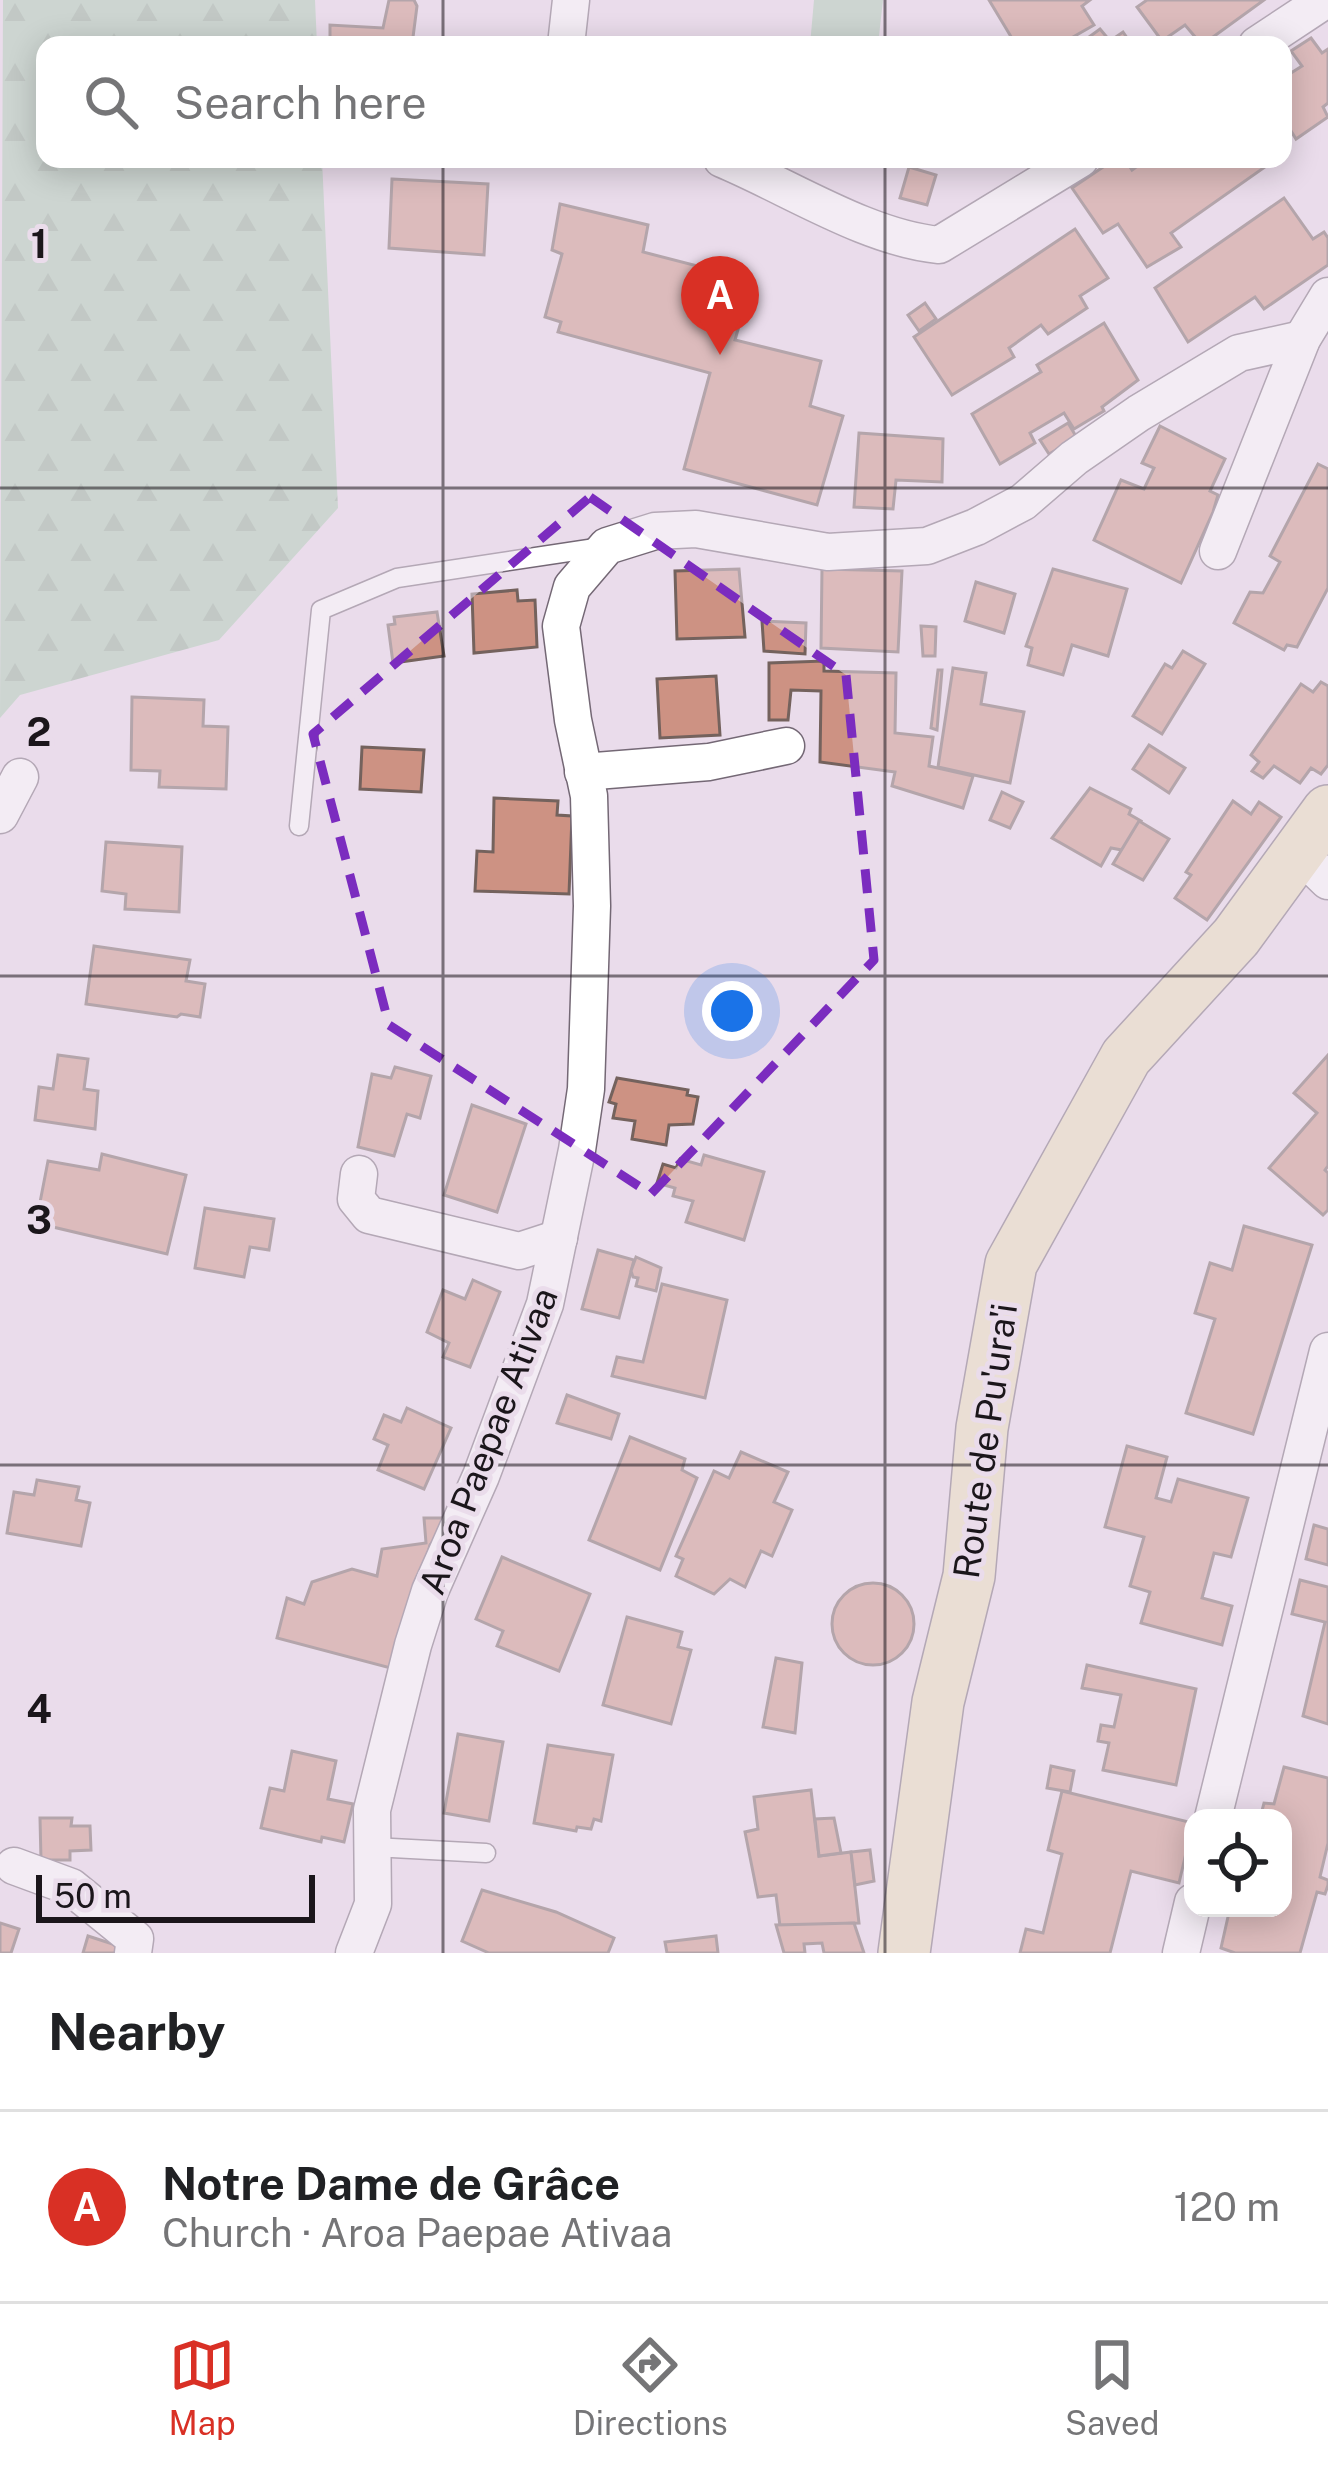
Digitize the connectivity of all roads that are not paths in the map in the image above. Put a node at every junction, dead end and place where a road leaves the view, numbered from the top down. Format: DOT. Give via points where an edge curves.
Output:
graph roads {
  1 [pos="571,0"];
  2 [pos="1325,0"];
  3 [pos="567,36"];
  4 [pos="1271,36"];
  5 [pos="742,168"];
  6 [pos="1065,168"];
  7 [pos="1328,296"];
  8 [pos="1303,339"];
  9 [pos="607,546"];
  10 [pos="1218,551"];
  11 [pos="786,746"];
  12 [pos="583,772"];
  13 [pos="20,777"];
  14 [pos="1328,811"];
  15 [pos="0,815"];
  16 [pos="299,826"];
  17 [pos="1313,867"];
  18 [pos="359,1174"];
  19 [pos="559,1238"];
  20 [pos="1328,1351"];
  21 [pos="1215,1809"];
  22 [pos="373,1846"];
  23 [pos="486,1853"];
  24 [pos="14,1866"];
  25 [pos="1189,1917"];
  26 [pos="133,1953"];
  27 [pos="354,1953"];
  28 [pos="904,1953"];
  29 [pos="1181,1953"];
  1 -- 3 [label="street"];
  2 -- 4 [label="street"];
  5 -- 6 [label="street" via="913,243 939,245"];
  7 -- 8 [label="street"];
  8 -- 9 [label="street" via="1239,353 1123,424 1023,502 927,546 828,552 696,529"];
  8 -- 10 [label="street"];
  9 -- 12 [label="street, Aroa Paepae Ativaa" via="572,586 561,626"];
  9 -- 16 [label="lane" via="397,578 321,610"];
  11 -- 12 [label="street" via="709,762"];
  12 -- 19 [label="street, Aroa Paepae Ativaa" via="592,906 586,1089"];
  13 -- 15 [label="street"];
  14 -- 17 [label="main road, Route de Pu'ura'i"];
  17 -- 28 [label="main road, Route de Pu'ura'i" via="1126,1057 1011,1264 982,1428 969,1576 938,1702"];
  18 -- 19 [label="street" via="356,1199 369,1215 519,1251"];
  19 -- 22 [label="street, Aroa Paepae Ativaa" via="525,1361 424,1609 382,1761"];
  20 -- 21 [label="street"];
  22 -- 23 [label="lane"];
  22 -- 27 [label="street, Aroa Paepae Ativaa" via="373,1904"];
  24 -- 26 [label="street" via="71,1887 135,1939"];
  25 -- 29 [label="street"];
}
